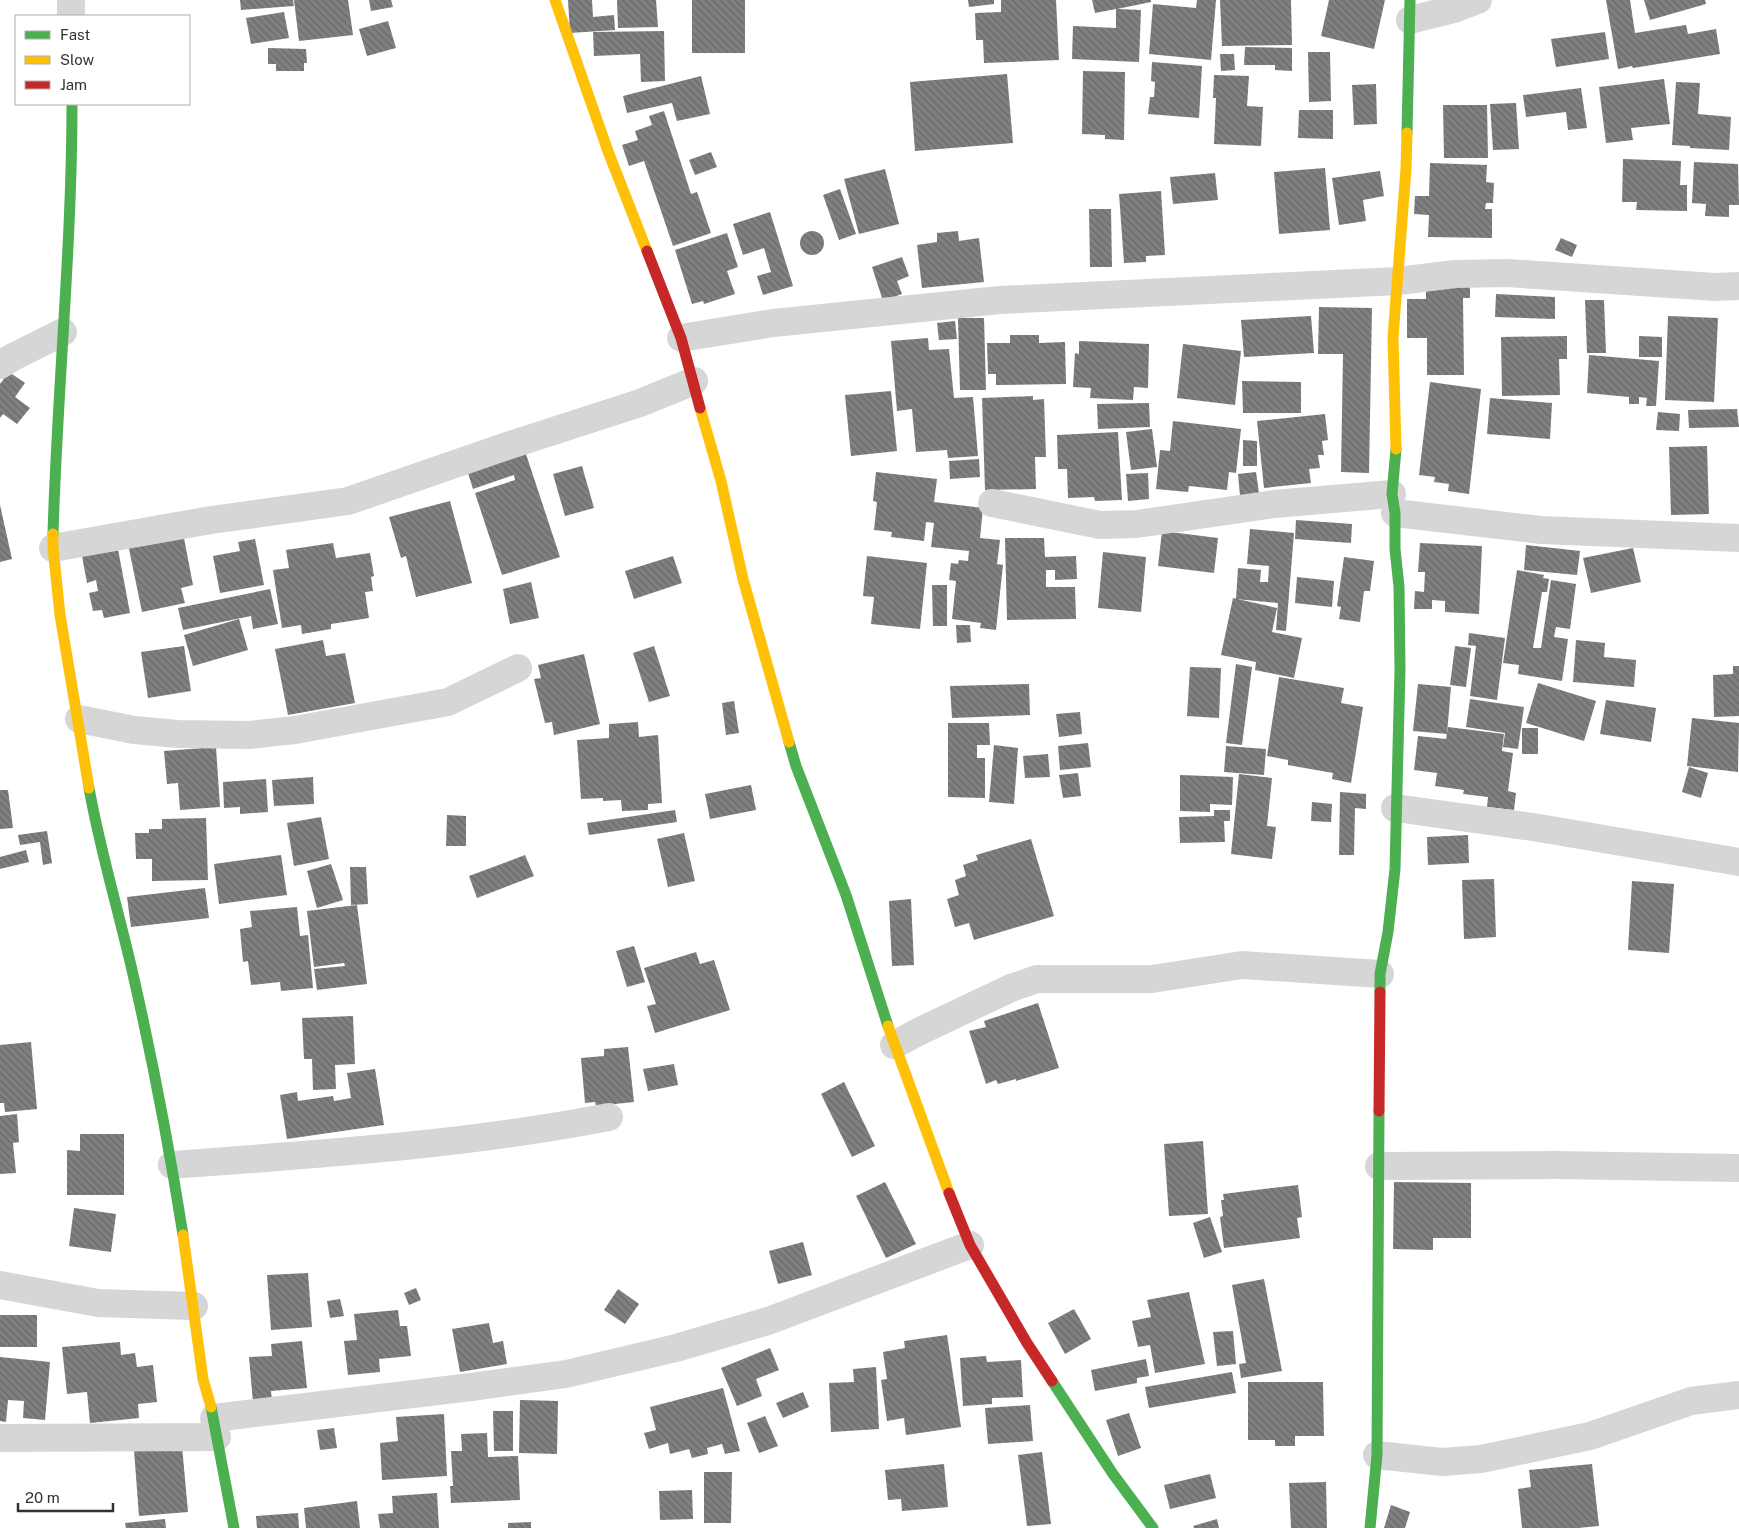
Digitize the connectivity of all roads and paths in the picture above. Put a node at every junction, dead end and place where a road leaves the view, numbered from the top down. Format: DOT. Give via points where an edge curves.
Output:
graph roads {
  1 [pos="71,0"];
  2 [pos="555,0"];
  3 [pos="1478,0"];
  4 [pos="1410,10"];
  5 [pos="71,15"];
  6 [pos="72,105"];
  7 [pos="1398,281"];
  8 [pos="1739,286"];
  9 [pos="63,332"];
  10 [pos="681,338"];
  11 [pos="0,365"];
  12 [pos="694,381"];
  13 [pos="992,503"];
  14 [pos="1394,503"];
  15 [pos="1739,538"];
  16 [pos="54,548"];
  17 [pos="518,668"];
  18 [pos="79,719"];
  19 [pos="1395,808"];
  20 [pos="1739,862"];
  21 [pos="1380,974"];
  22 [pos="894,1045"];
  23 [pos="609,1117"];
  24 [pos="172,1165"];
  25 [pos="1379,1166"];
  26 [pos="1739,1168"];
  27 [pos="970,1245"];
  28 [pos="0,1285"];
  29 [pos="194,1306"];
  30 [pos="1739,1395"];
  31 [pos="215,1427"];
  32 [pos="0,1438"];
  33 [pos="1377,1455"];
  34 [pos="1148,1527"];
  35 [pos="234,1528"];
  36 [pos="1370,1528"];
  1 -- 5 [label="street"];
  2 -- 10 [label="street" via="609,154"];
  3 -- 4 [label="street" via="1454,9"];
  4 -- 7 [label="street" via="1406,169"];
  6 -- 9 [label="street"];
  7 -- 8 [label="street" via="1455,274 1507,273"];
  7 -- 10 [label="street" via="1000,300 773,323"];
  7 -- 14 [label="street" via="1394,337"];
  9 -- 11 [label="street"];
  9 -- 16 [label="street"];
  10 -- 12 [label="street"];
  12 -- 16 [label="street" via="614,412 348,501 211,520"];
  12 -- 22 [label="street" via="722,481 743,578 796,766 846,895"];
  13 -- 14 [label="street" via="1100,525 1137,524 1274,504"];
  14 -- 15 [label="street" via="1541,530"];
  14 -- 19 [label="street" via="1400,669"];
  16 -- 18 [label="street" via="60,615"];
  17 -- 18 [label="street" via="448,702 295,730 178,734 134,730"];
  18 -- 24 [label="street" via="94,815 132,970"];
  19 -- 20 [label="street" via="1533,827"];
  19 -- 21 [label="street" via="1395,869"];
  21 -- 22 [label="street" via="1242,965 1152,979 1037,979 1011,988"];
  21 -- 25 [label="street"];
  22 -- 27 [label="street"];
  23 -- 24 [label="street" via="553,1128 376,1150"];
  24 -- 29 [label="street"];
  25 -- 26 [label="street"];
  25 -- 33 [label="street"];
  27 -- 31 [label="street" via="768,1321 676,1348 566,1374"];
  27 -- 34 [label="street" via="1027,1343"];
  28 -- 29 [label="street" via="98,1304"];
  29 -- 31 [label="street" via="203,1379"];
  30 -- 33 [label="street" via="1691,1401 1590,1436 1481,1459 1442,1462"];
  31 -- 32 [label="street"];
  31 -- 35 [label="street"];
  33 -- 36 [label="street"];
}
